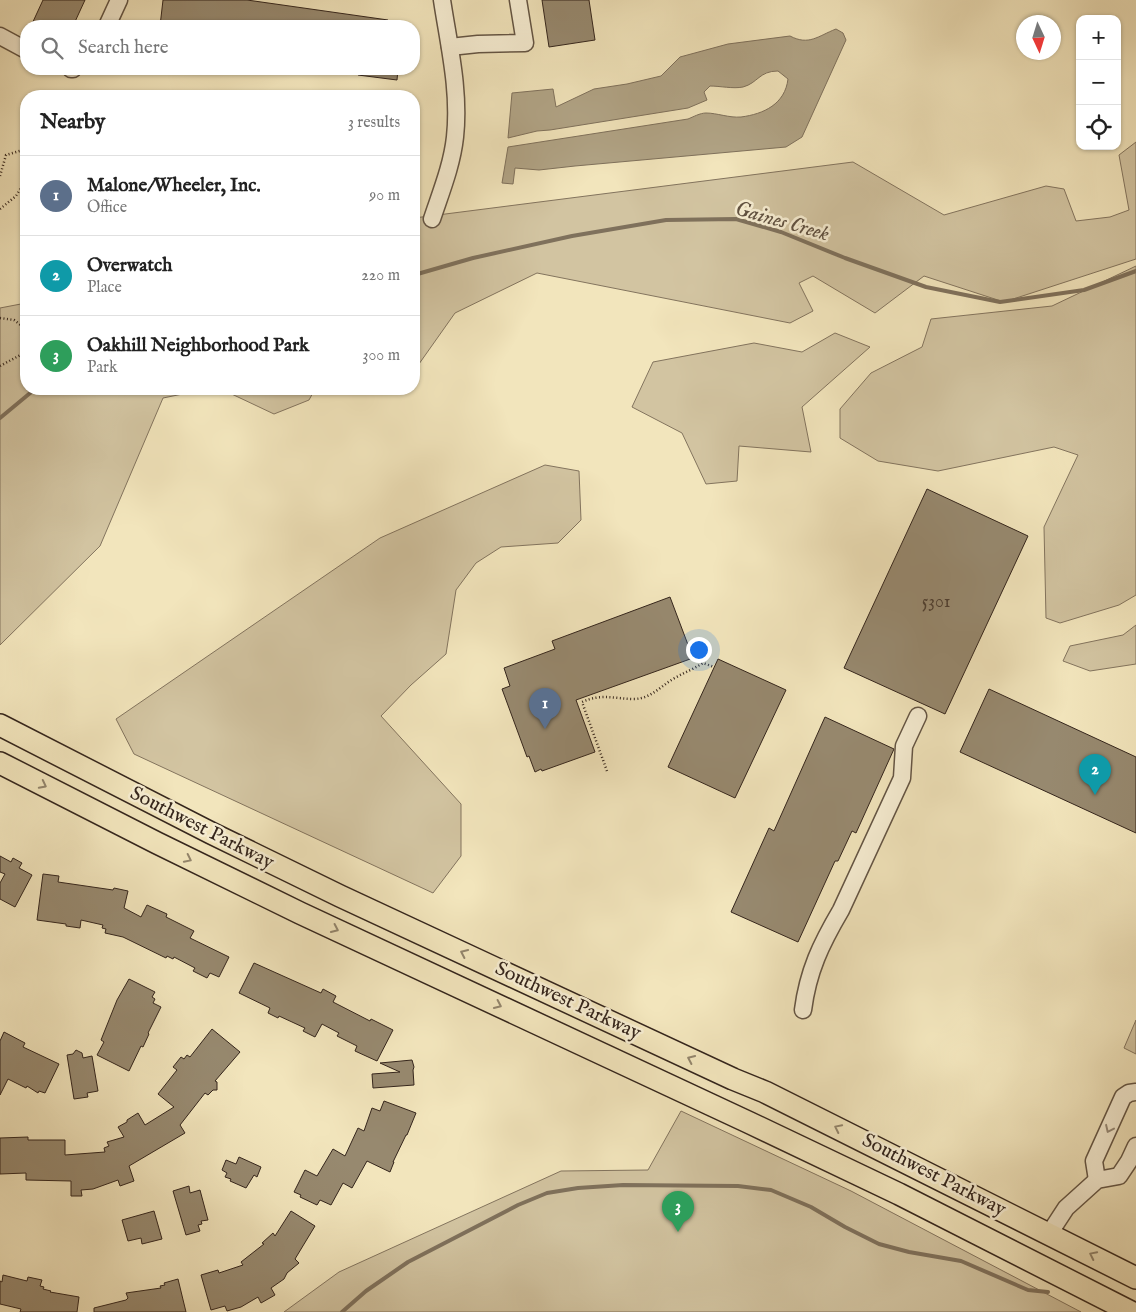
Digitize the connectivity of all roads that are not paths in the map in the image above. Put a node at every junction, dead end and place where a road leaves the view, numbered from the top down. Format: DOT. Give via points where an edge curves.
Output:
graph roads {
  1 [pos="119,0"];
  2 [pos="442,0"];
  3 [pos="518,0"];
  4 [pos="110,20"];
  5 [pos="0,36"];
  6 [pos="20,47"];
  7 [pos="450,47"];
  8 [pos="432,219"];
  9 [pos="918,716"];
  10 [pos="0,725"];
  11 [pos="0,763"];
  12 [pos="803,1010"];
  13 [pos="1136,1092"];
  14 [pos="1136,1146"];
  15 [pos="1097,1180"];
  16 [pos="1049,1234"];
  17 [pos="1136,1278"];
  18 [pos="1131,1312"];
  1 -- 4 [label="street"];
  2 -- 7 [label="street"];
  3 -- 7 [label="street" via="524,44"];
  5 -- 6 [label="street"];
  7 -- 8 [label="street" via="455,81 454,140"];
  9 -- 12 [label="street" via="904,746 902,778 841,910 828,931 809,976"];
  16 -- 10 [label="main road, Southwest Parkway, one-way" via="765,1092 340,896"];
  11 -- 18 [label="main road, Southwest Parkway, one-way" via="300,913 899,1194"];
  13 -- 15 [label="street, one-way" via="1123,1097 1094,1161"];
  14 -- 15 [label="street" via="1119,1176"];
  15 -- 16 [label="street" via="1066,1208"];
  17 -- 16 [label="main road, Southwest Parkway, one-way"];
}
